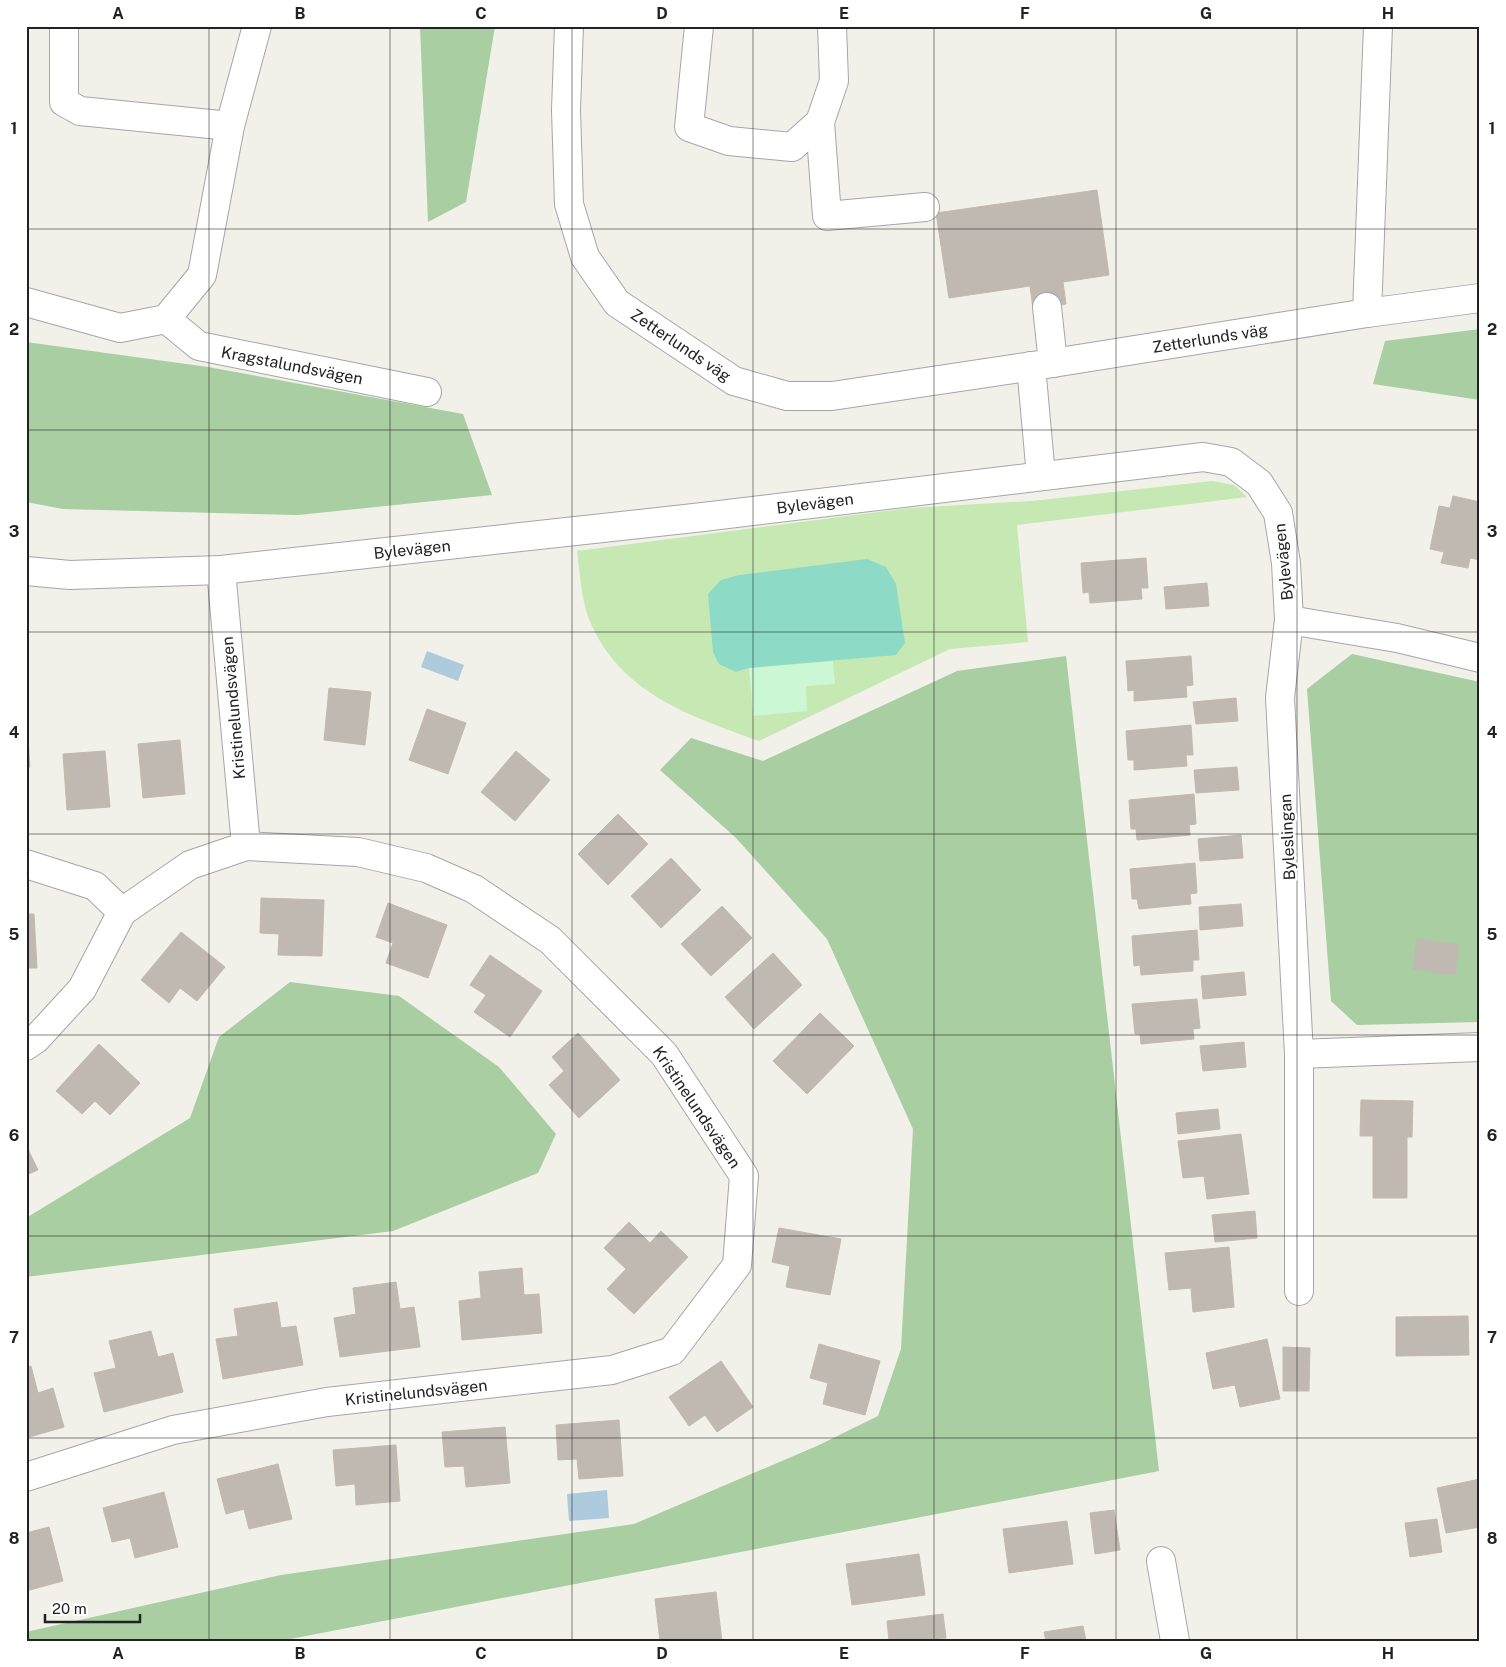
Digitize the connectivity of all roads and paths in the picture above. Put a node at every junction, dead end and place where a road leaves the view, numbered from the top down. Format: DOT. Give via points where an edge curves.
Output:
graph roads {
  1 [pos="64,26"];
  2 [pos="257,26"];
  3 [pos="569,26"];
  4 [pos="699,26"];
  5 [pos="832,26"];
  6 [pos="1378,26"];
  7 [pos="820,122"];
  8 [pos="230,126"];
  9 [pos="925,207"];
  10 [pos="1480,298"];
  11 [pos="26,302"];
  12 [pos="1047,307"];
  13 [pos="1367,313"];
  14 [pos="166,319"];
  15 [pos="1042,365"];
  16 [pos="428,392"];
  17 [pos="1041,476"];
  18 [pos="221,570"];
  19 [pos="26,571"];
  20 [pos="1289,620"];
  21 [pos="1480,658"];
  22 [pos="246,846"];
  23 [pos="26,864"];
  24 [pos="122,912"];
  25 [pos="26,1046"];
  26 [pos="1480,1047"];
  27 [pos="1298,1054"];
  28 [pos="1298,1291"];
  29 [pos="26,1477"];
  30 [pos="1161,1560"];
  31 [pos="1176,1641"];
  1 -- 8 [label="street" via="64,102 80,111"];
  2 -- 8 [label="street"];
  3 -- 15 [label="street, Zetterlunds väg" via="566,110 569,204 585,257 617,303 734,381 787,396 832,396"];
  4 -- 7 [label="street" via="689,127 729,142 792,147"];
  5 -- 7 [label="street" via="834,81"];
  6 -- 13 [label="street"];
  7 -- 9 [label="street" via="827,216"];
  8 -- 14 [label="street" via="202,275"];
  10 -- 13 [label="street, Zetterlunds väg"];
  11 -- 14 [label="street" via="120,328"];
  12 -- 15 [label="street"];
  13 -- 15 [label="street, Zetterlunds väg"];
  14 -- 16 [label="street, Kragstalundsvägen" via="199,346"];
  15 -- 17 [label="street"];
  17 -- 18 [label="street, Bylevägen"];
  17 -- 20 [label="street, Bylevägen" via="1203,457 1231,462 1259,483 1278,513 1286,563"];
  18 -- 19 [label="street, Bylevägen" via="70,575"];
  18 -- 22 [label="street, Kristinelundsvägen"];
  20 -- 21 [label="street, Bylevägen" via="1397,638"];
  20 -- 27 [label="street, Byleslingan" via="1280,698"];
  22 -- 24 [label="street, Kristinelundsvägen" via="190,864"];
  22 -- 29 [label="street, Kristinelundsvägen" via="358,852 426,868 474,889 550,940 664,1054 744,1176 737,1266 672,1350 612,1370 327,1402 192,1426"];
  23 -- 24 [label="street" via="95,886"];
  24 -- 25 [label="street, Kristinelundsvägen" via="82,989"];
  26 -- 27 [label="street"];
  27 -- 28 [label="street, Byleslingan"];
  30 -- 31 [label="street"];
}
